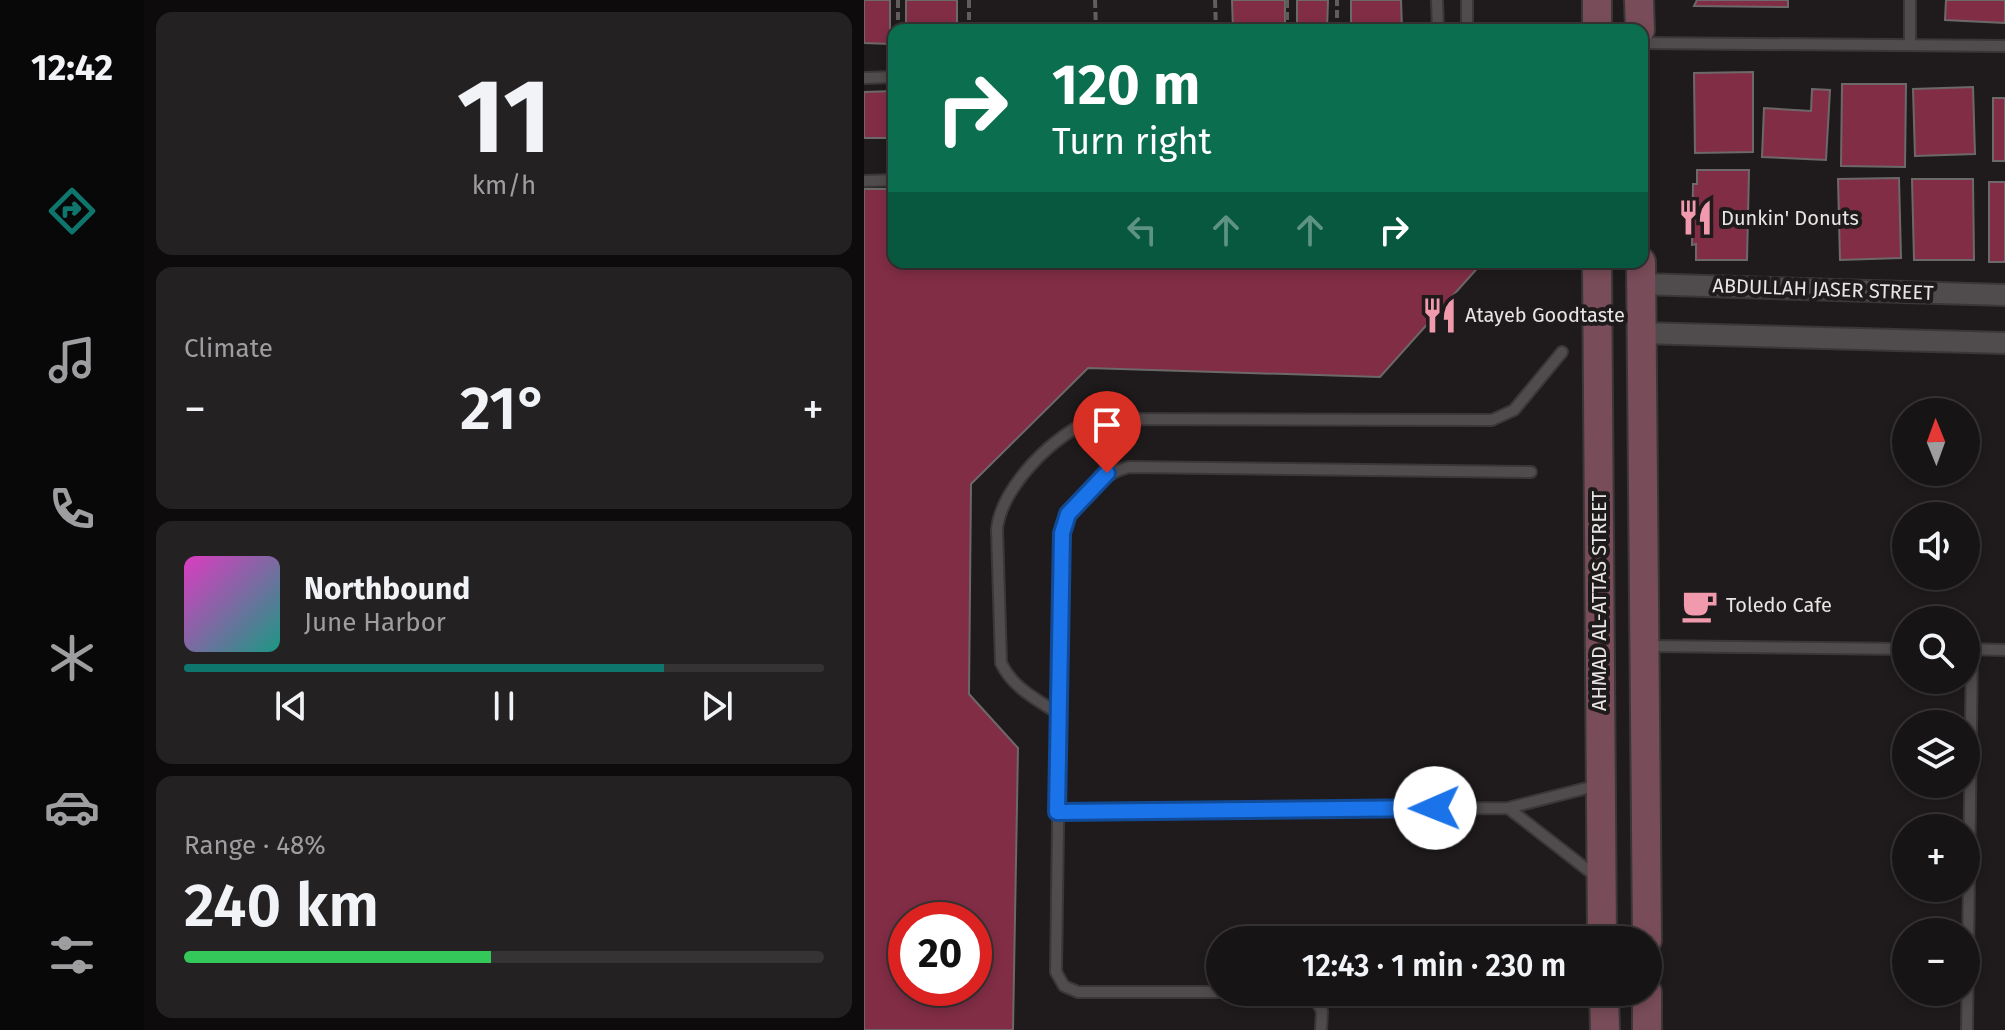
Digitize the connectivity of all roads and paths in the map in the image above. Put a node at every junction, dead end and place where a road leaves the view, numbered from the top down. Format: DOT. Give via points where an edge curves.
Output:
graph roads {
  1 [pos="898,0"];
  2 [pos="969,0"];
  3 [pos="1095,0"];
  4 [pos="1215,0"];
  5 [pos="1287,0"];
  6 [pos="1337,0"];
  7 [pos="1437,0"];
  8 [pos="1467,0"];
  9 [pos="1597,0"];
  10 [pos="1639,0"];
  11 [pos="1910,0"];
  12 [pos="898,24"];
  13 [pos="969,24"];
  14 [pos="1096,24"];
  15 [pos="1216,24"];
  16 [pos="1287,24"];
  17 [pos="1337,24"];
  18 [pos="1438,24"];
  19 [pos="1467,24"];
  20 [pos="1597,24"];
  21 [pos="1640,24"];
  22 [pos="1910,42"];
  23 [pos="1648,43"];
  24 [pos="2005,46"];
  25 [pos="888,77"];
  26 [pos="864,78"];
  27 [pos="888,180"];
  28 [pos="864,181"];
  29 [pos="1597,268"];
  30 [pos="1641,273"];
  31 [pos="2005,295"];
  32 [pos="1641,333"];
  33 [pos="2005,343"];
  34 [pos="1562,352"];
  35 [pos="1531,472"];
  36 [pos="1645,646"];
  37 [pos="1892,649"];
  38 [pos="1980,649"];
  39 [pos="2005,650"];
  40 [pos="1969,694"];
  41 [pos="1059,714"];
  42 [pos="1599,785"];
  43 [pos="1508,808"];
  44 [pos="1057,812"];
  45 [pos="1601,880"];
  46 [pos="1602,926"];
  47 [pos="1647,926"];
  48 [pos="1206,992"];
  49 [pos="1319,1006"];
  50 [pos="1604,1006"];
  51 [pos="1647,1006"];
  52 [pos="1321,1030"];
  53 [pos="1605,1030"];
  54 [pos="1647,1030"];
  55 [pos="1967,1030"];
  1 -- 12 [label="path"];
  2 -- 13 [label="path"];
  3 -- 14 [label="path"];
  4 -- 15 [label="path"];
  5 -- 16 [label="path"];
  6 -- 17 [label="path"];
  7 -- 18 [label="lane"];
  8 -- 19 [label="lane"];
  9 -- 20 [label="street"];
  10 -- 21 [label="street"];
  11 -- 22 [label="lane"];
  22 -- 23 [label="lane"];
  22 -- 24 [label="lane"];
  25 -- 26 [label="lane"];
  27 -- 28 [label="lane"];
  29 -- 42 [label="street, AHMAD AL-ATTAS STREET"];
  30 -- 31 [label="street, ABDULLAH JASER STREET"];
  30 -- 32 [label="street"];
  32 -- 33 [label="street"];
  32 -- 36 [label="street"];
  34 -- 41 [label="lane" via="1514,410 1492,420 1095,419 1077,425 1016,483 998,513 997,529 1001,663 1008,678"];
  35 -- 41 [label="lane" via="1129,467 1107,473 1068,514 1062,533"];
  36 -- 37 [label="lane"];
  36 -- 47 [label="street"];
  38 -- 39 [label="lane"];
  40 -- 55 [label="lane"];
  41 -- 44 [label="lane"];
  42 -- 43 [label="lane"];
  42 -- 45 [label="street, AHMAD AL-ATTAS STREET"];
  43 -- 44 [label="lane"];
  43 -- 45 [label="lane"];
  44 -- 48 [label="lane" via="1056,972 1064,986 1078,992"];
  45 -- 46 [label="street, AHMAD AL-ATTAS STREET"];
  49 -- 52 [label="lane"];
  50 -- 53 [label="street"];
  51 -- 54 [label="street"];
}
